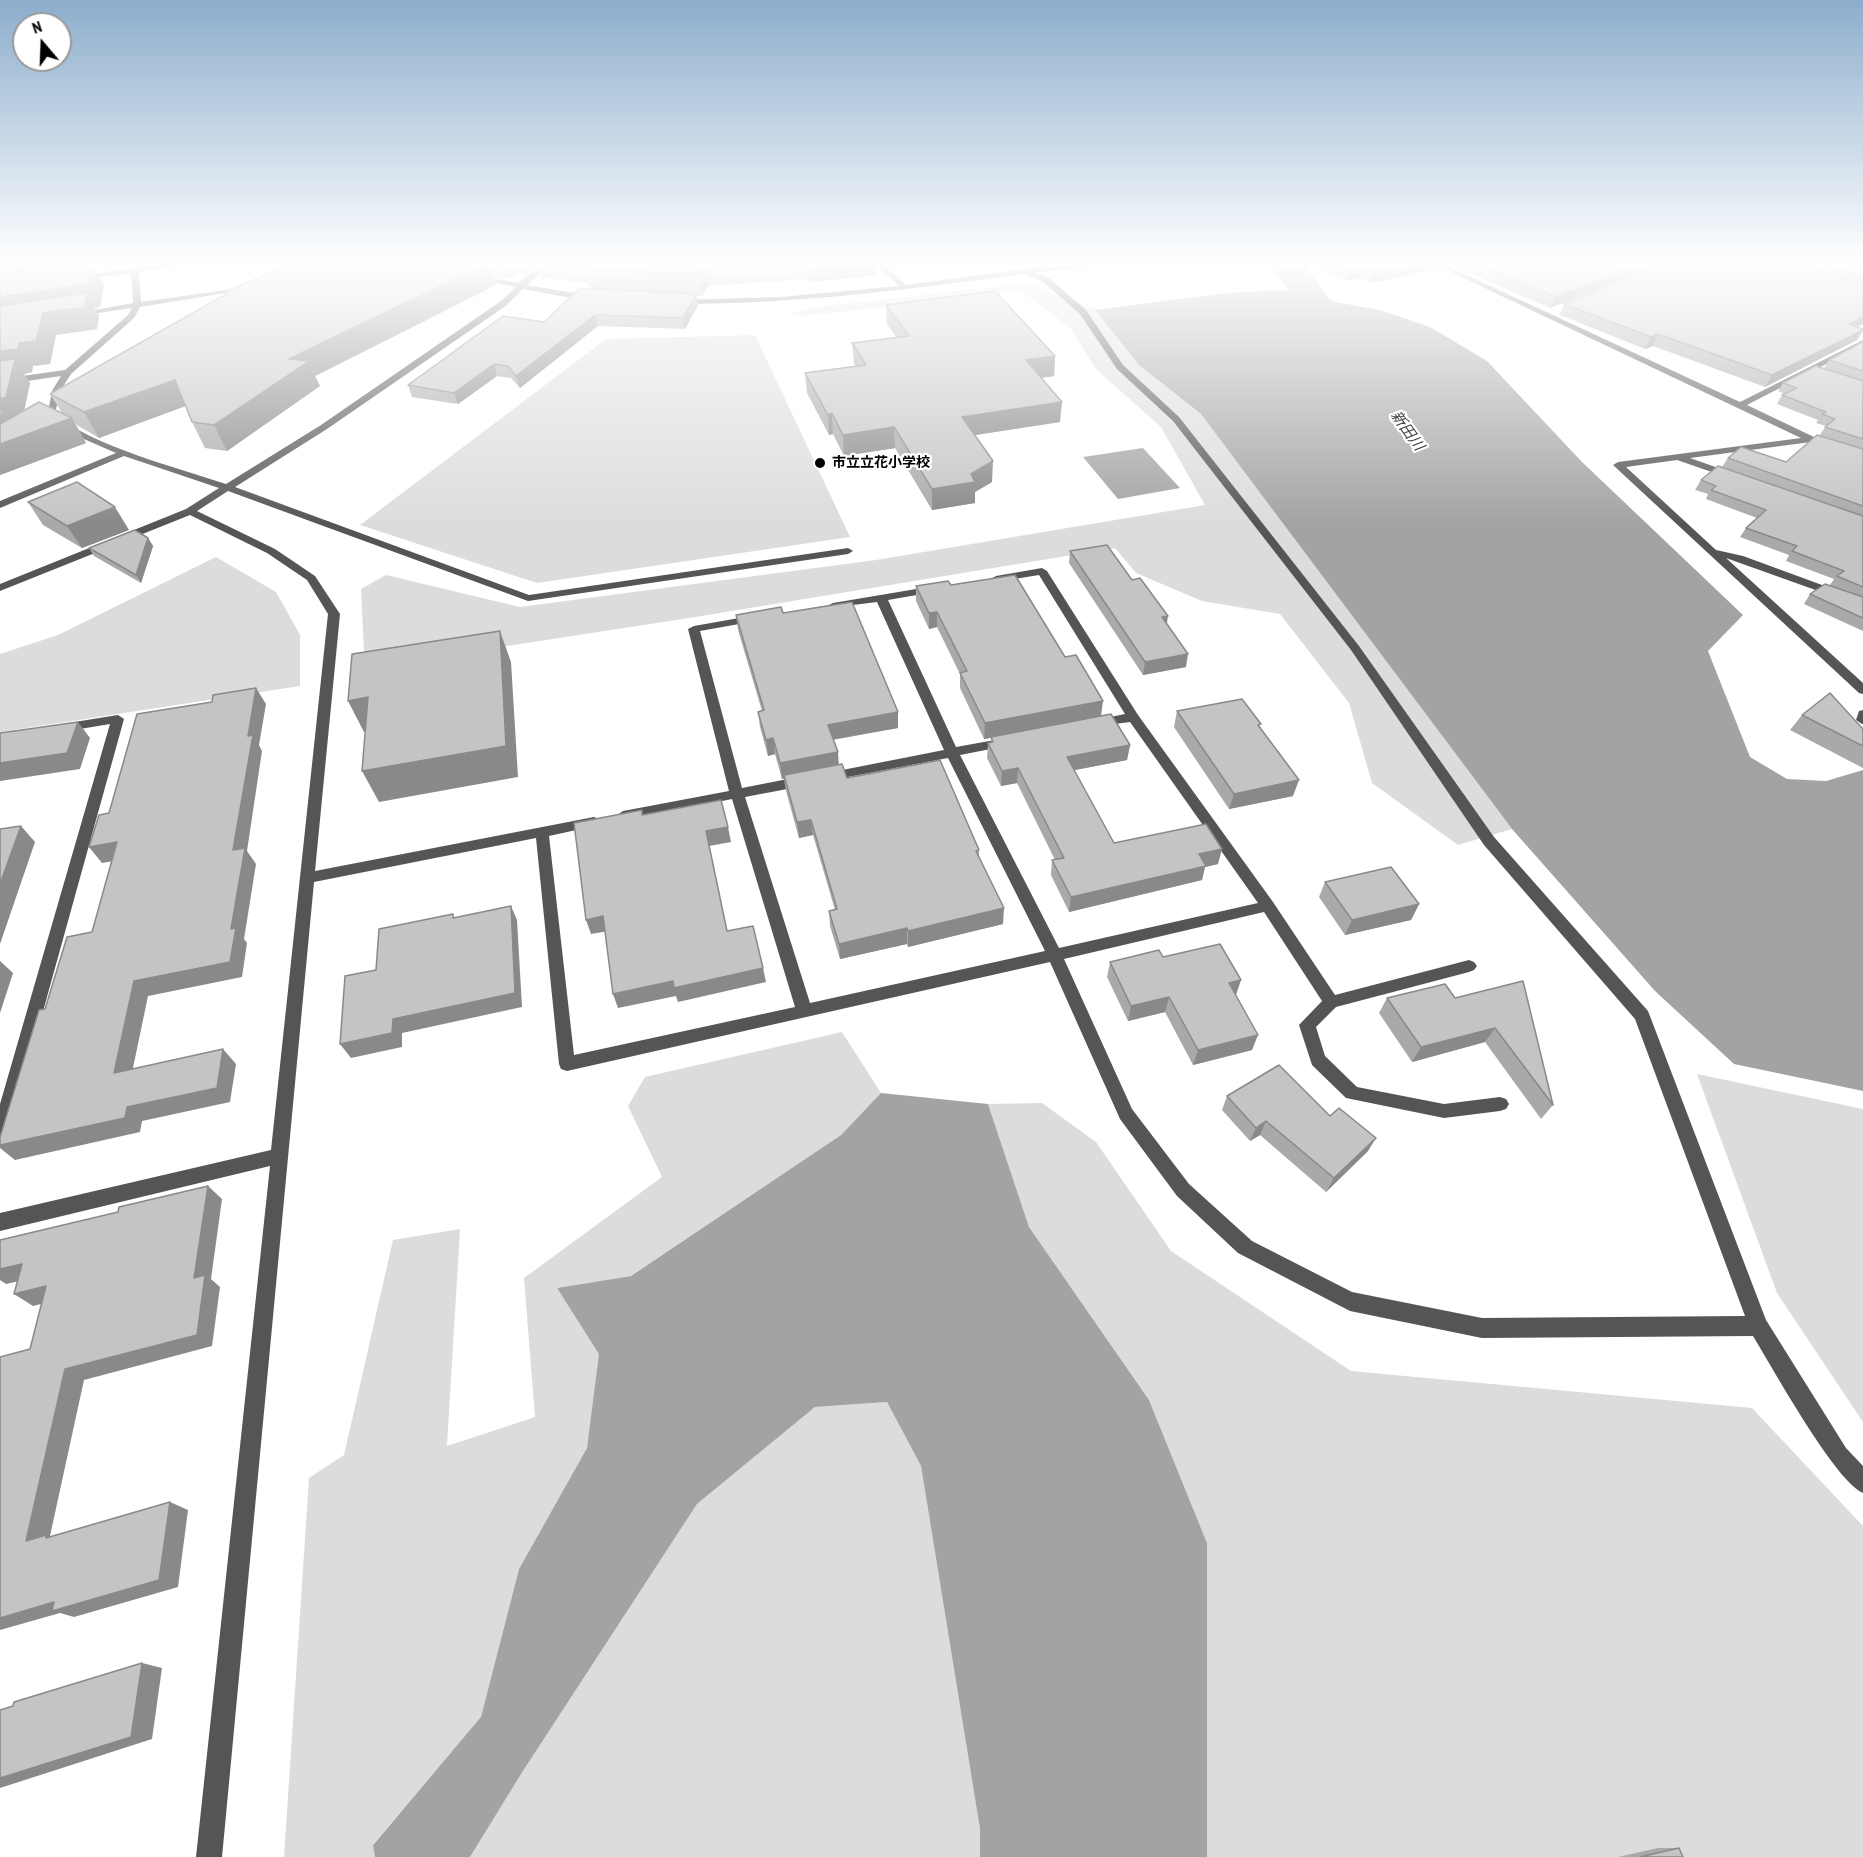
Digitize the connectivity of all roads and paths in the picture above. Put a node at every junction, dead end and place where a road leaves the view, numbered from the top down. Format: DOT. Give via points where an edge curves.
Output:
graph roads {
  1 [pos="92,351"];
  2 [pos="435,351"];
  3 [pos="1109,351"];
  4 [pos="1622,351"];
  5 [pos="1846,351"];
  6 [pos="1811,369"];
  7 [pos="68,372"];
  8 [pos="1821,373"];
  9 [pos="0,382"];
  10 [pos="1739,406"];
  11 [pos="50,415"];
  12 [pos="40,420"];
  13 [pos="1811,439"];
  14 [pos="124,453"];
  15 [pos="1863,455"];
  16 [pos="1678,457"];
  17 [pos="1743,480"];
  18 [pos="228,488"];
  19 [pos="0,505"];
  20 [pos="190,511"];
  21 [pos="848,551"];
  22 [pos="1710,552"];
  23 [pos="985,581"];
  24 [pos="950,586"];
  25 [pos="0,588"];
  26 [pos="881,598"];
  27 [pos="1863,604"];
  28 [pos="822,608"];
  29 [pos="764,617"];
  30 [pos="1863,690"];
  31 [pos="1863,714"];
  32 [pos="1133,717"];
  33 [pos="1862,720"];
  34 [pos="1076,728"];
  35 [pos="47,731"];
  36 [pos="1020,739"];
  37 [pos="952,752"];
  38 [pos="737,794"];
  39 [pos="542,832"];
  40 [pos="309,878"];
  41 [pos="1268,906"];
  42 [pos="1055,955"];
  43 [pos="1468,966"];
  44 [pos="1330,1002"];
  45 [pos="804,1011"];
  46 [pos="1500,1104"];
  47 [pos="0,1134"];
  48 [pos="280,1156"];
  49 [pos="0,1222"];
  50 [pos="1758,1326"];
  51 [pos="1863,1482"];
  52 [pos="209,1857"];
  1 -- 7 [label="street"];
  2 -- 18 [label="street"];
  3 -- 50 [label="street" via="1120,367 1176,419 1355,648 1489,841 1642,1016"];
  4 -- 10 [label="street"];
  5 -- 6 [label="street"];
  6 -- 8 [label="street"];
  6 -- 10 [label="street"];
  7 -- 9 [label="street"];
  7 -- 11 [label="street" via="56,391"];
  10 -- 13 [label="street"];
  11 -- 12 [label="street"];
  11 -- 14 [label="street" via="64,428"];
  13 -- 15 [label="street"];
  13 -- 16 [label="street"];
  14 -- 18 [label="street"];
  14 -- 19 [label="street"];
  16 -- 17 [label="street"];
  16 -- 22 [label="street" via="1618,465"];
  18 -- 20 [label="street"];
  18 -- 21 [label="street" via="528,598"];
  20 -- 25 [label="street"];
  20 -- 40 [label="street" via="271,551 311,578 334,614"];
  22 -- 27 [label="street" via="1739,558"];
  22 -- 30 [label="street"];
  23 -- 32 [label="street" via="1042,571"];
  24 -- 26 [label="street"];
  26 -- 28 [label="street"];
  26 -- 37 [label="street"];
  29 -- 38 [label="street" via="693,629"];
  31 -- 33 [label="street"];
  32 -- 34 [label="street"];
  32 -- 41 [label="street"];
  35 -- 47 [label="street" via="118,719"];
  36 -- 37 [label="street"];
  37 -- 38 [label="street"];
  37 -- 42 [label="street"];
  38 -- 39 [label="street"];
  38 -- 45 [label="street"];
  39 -- 40 [label="street"];
  39 -- 45 [label="street" via="567,1064"];
  40 -- 48 [label="street"];
  41 -- 42 [label="street"];
  41 -- 44 [label="street"];
  42 -- 45 [label="street"];
  42 -- 50 [label="street" via="1126,1114 1183,1190 1245,1247 1350,1301 1482,1328"];
  43 -- 44 [label="street"];
  44 -- 46 [label="street" via="1307,1025 1318,1060 1352,1094 1444,1111"];
  48 -- 49 [label="street"];
  48 -- 52 [label="street"];
  50 -- 51 [label="street" via="1839,1455"];
}
